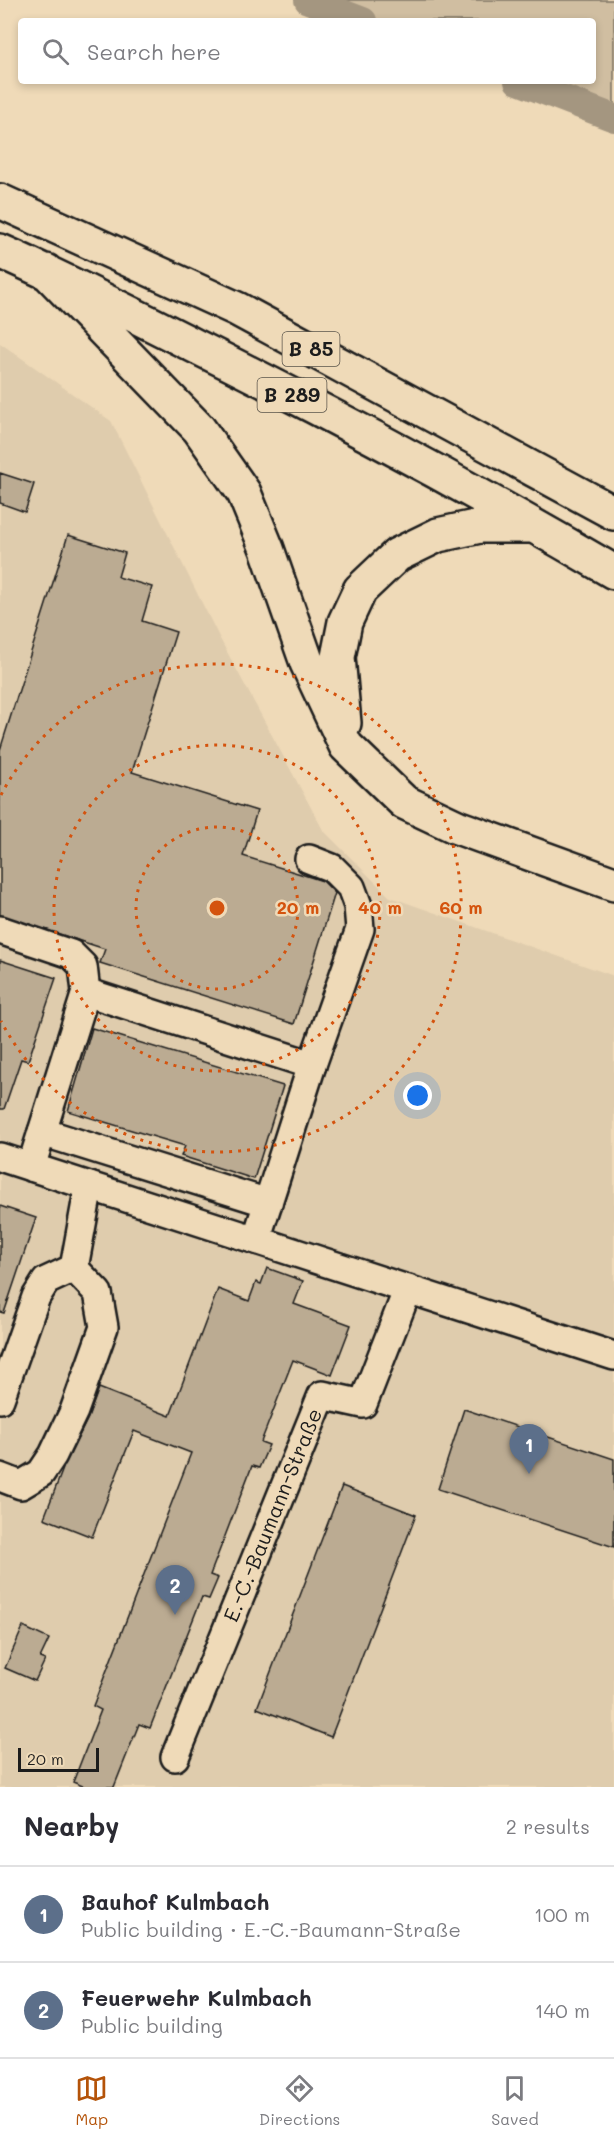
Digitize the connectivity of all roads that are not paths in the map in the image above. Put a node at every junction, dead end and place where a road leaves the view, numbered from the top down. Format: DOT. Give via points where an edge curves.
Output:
graph roads {
  1 [pos="0,201"];
  2 [pos="0,251"];
  3 [pos="46,271"];
  4 [pos="614,513"];
  5 [pos="535,526"];
  6 [pos="614,572"];
  7 [pos="346,746"];
  8 [pos="309,859"];
  9 [pos="614,884"];
  10 [pos="0,930"];
  11 [pos="86,992"];
  12 [pos="312,1065"];
  13 [pos="42,1132"];
  14 [pos="0,1157"];
  15 [pos="31,1167"];
  16 [pos="89,1186"];
  17 [pos="268,1203"];
  18 [pos="256,1240"];
  19 [pos="74,1268"];
  20 [pos="408,1289"];
  21 [pos="614,1356"];
  22 [pos="0,1400"];
  23 [pos="0,1477"];
  24 [pos="175,1757"];
  1 -- 4 [label="highway, B 85" via="237,309"];
  2 -- 3 [label="highway"];
  3 -- 5 [label="highway, B 289" via="284,391"];
  3 -- 7 [label="highway" via="199,429 244,493 307,663"];
  5 -- 6 [label="highway, B 289"];
  5 -- 7 [label="highway" via="480,526 438,535 397,555 360,590 345,622 339,657"];
  7 -- 9 [label="highway" via="404,802 458,827"];
  8 -- 12 [label="street" via="332,868 351,887 360,929"];
  10 -- 11 [label="street" via="71,954 83,966"];
  11 -- 12 [label="street"];
  11 -- 13 [label="street"];
  12 -- 17 [label="street"];
  13 -- 15 [label="street"];
  13 -- 17 [label="street"];
  14 -- 15 [label="street"];
  15 -- 16 [label="street"];
  16 -- 18 [label="street"];
  16 -- 19 [label="street"];
  17 -- 18 [label="street"];
  18 -- 20 [label="street"];
  19 -- 22 [label="street" via="46,1281 36,1297"];
  19 -- 23 [label="street" via="98,1293 104,1327 74,1411 53,1455 40,1473 21,1485"];
  20 -- 21 [label="street"];
  20 -- 24 [label="street, E.-C.-Baumann-Straße" via="363,1404 321,1395"];
}
